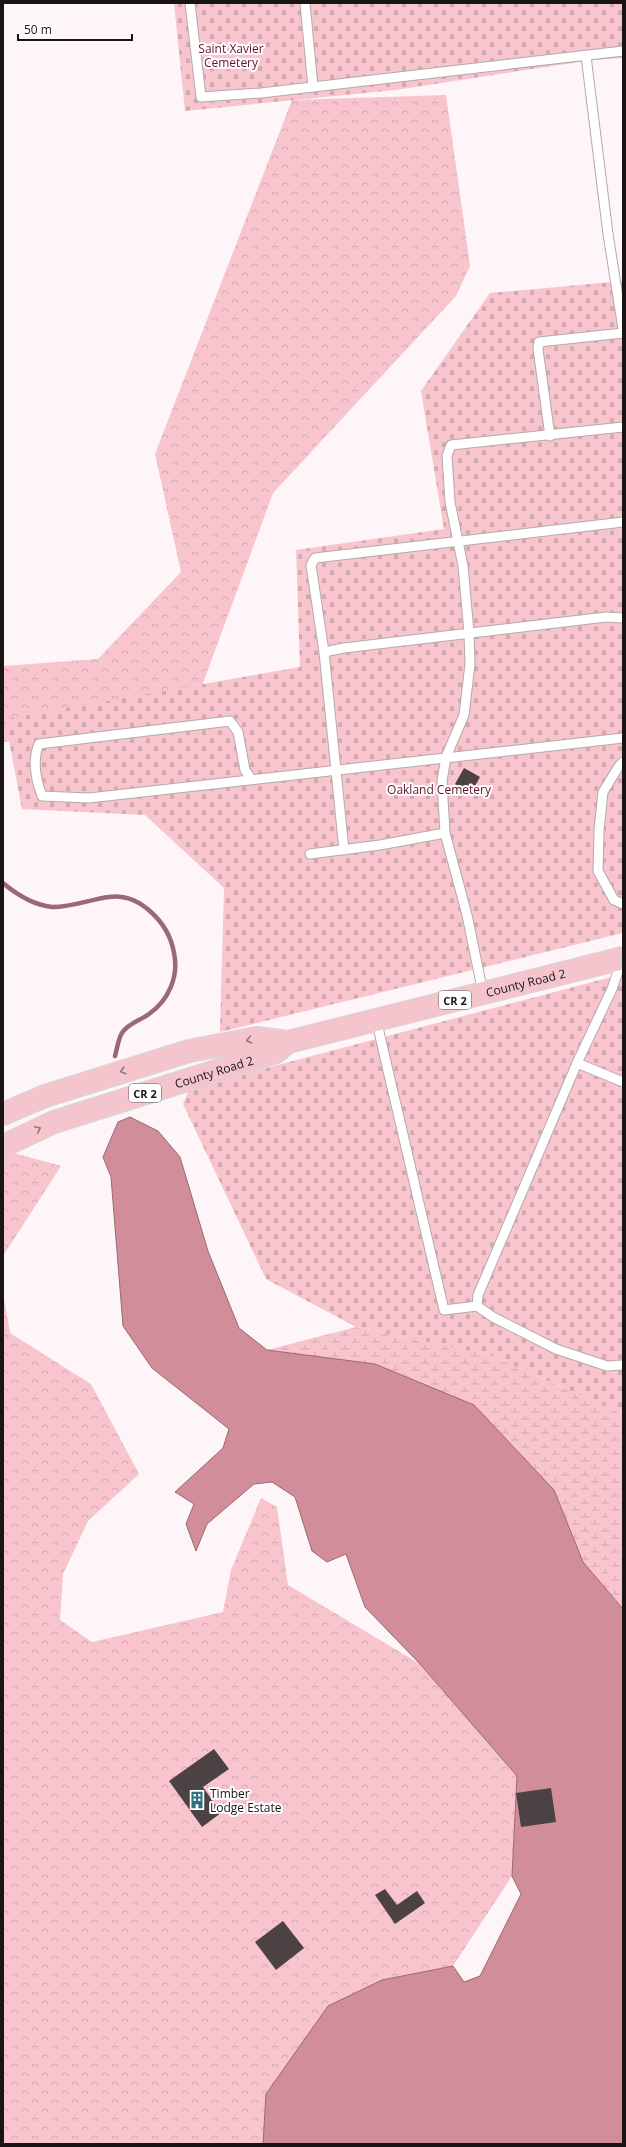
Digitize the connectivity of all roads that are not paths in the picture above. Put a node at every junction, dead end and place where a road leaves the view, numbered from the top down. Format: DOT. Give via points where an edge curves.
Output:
graph roads {
  1 [pos="190,3"];
  2 [pos="305,3"];
  3 [pos="623,51"];
  4 [pos="586,56"];
  5 [pos="313,87"];
  6 [pos="623,329"];
  7 [pos="623,333"];
  8 [pos="623,427"];
  9 [pos="550,436"];
  10 [pos="623,522"];
  11 [pos="458,540"];
  12 [pos="623,618"];
  13 [pos="469,634"];
  14 [pos="324,652"];
  15 [pos="623,738"];
  16 [pos="446,757"];
  17 [pos="623,762"];
  18 [pos="335,769"];
  19 [pos="251,779"];
  20 [pos="445,833"];
  21 [pos="344,850"];
  22 [pos="310,854"];
  23 [pos="623,904"];
  24 [pos="623,958"];
  25 [pos="483,993"];
  26 [pos="376,1020"];
  27 [pos="288,1042"];
  28 [pos="577,1063"];
  29 [pos="623,1082"];
  30 [pos="3,1114"];
  31 [pos="3,1146"];
  32 [pos="476,1306"];
  33 [pos="623,1365"];
  1 -- 5 [label="lane" via="201,97"];
  2 -- 5 [label="lane"];
  3 -- 4 [label="lane"];
  4 -- 5 [label="lane"];
  4 -- 6 [label="lane" via="608,234"];
  7 -- 9 [label="lane" via="539,342"];
  8 -- 9 [label="lane"];
  9 -- 11 [label="lane" via="451,445 447,456 450,502"];
  10 -- 11 [label="lane"];
  11 -- 13 [label="lane"];
  11 -- 14 [label="lane" via="315,558 311,565"];
  12 -- 13 [label="lane" via="606,617"];
  13 -- 14 [label="lane"];
  13 -- 16 [label="lane" via="470,664 464,714"];
  14 -- 18 [label="lane"];
  15 -- 16 [label="lane"];
  16 -- 18 [label="lane"];
  16 -- 20 [label="lane" via="442,781"];
  17 -- 23 [label="lane" via="603,792 598,871 614,900"];
  18 -- 19 [label="lane"];
  18 -- 21 [label="lane"];
  19 -- 19 [label="lane" via="90,798 42,796 34,755 39,744 230,721 238,732 245,770"];
  20 -- 21 [label="lane"];
  20 -- 25 [label="lane" via="467,915"];
  21 -- 22 [label="lane"];
  24 -- 25 [label="main road, County Road 2 / CR 2"];
  24 -- 28 [label="lane" via="612,989"];
  25 -- 26 [label="main road, County Road 2 / CR 2"];
  26 -- 27 [label="main road, County Road 2 / CR 2"];
  26 -- 32 [label="lane" via="444,1310"];
  27 -- 30 [label="main road, County Road 2 / CR 2, one-way" via="257,1038 189,1051 45,1096"];
  31 -- 27 [label="main road, County Road 2 / CR 2, one-way" via="54,1122 276,1052"];
  28 -- 29 [label="lane"];
  28 -- 32 [label="lane" via="478,1295"];
  32 -- 33 [label="lane" via="556,1349 607,1366"];
}
